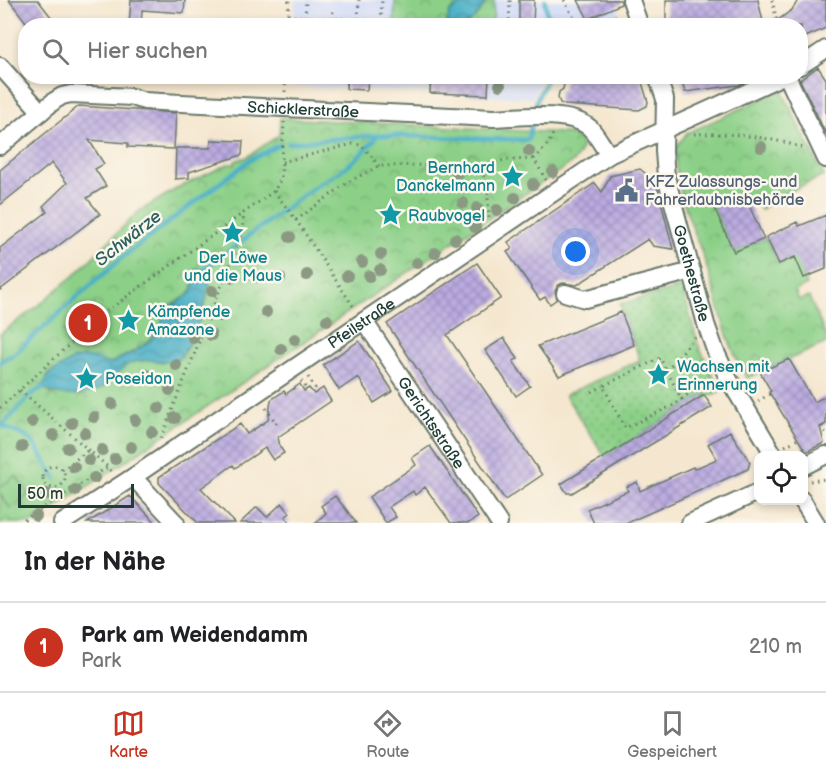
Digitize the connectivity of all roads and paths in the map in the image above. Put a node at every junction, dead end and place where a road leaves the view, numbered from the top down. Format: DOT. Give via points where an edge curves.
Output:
graph roads {
  1 [pos="288,0"];
  2 [pos="306,0"];
  3 [pos="359,0"];
  4 [pos="382,0"];
  5 [pos="510,0"];
  6 [pos="564,0"];
  7 [pos="631,0"];
  8 [pos="772,0"];
  9 [pos="333,11"];
  10 [pos="619,15"];
  11 [pos="288,16"];
  12 [pos="305,17"];
  13 [pos="318,18"];
  14 [pos="332,18"];
  15 [pos="358,18"];
  16 [pos="381,18"];
  17 [pos="509,18"];
  18 [pos="574,18"];
  19 [pos="610,18"];
  20 [pos="637,18"];
  21 [pos="776,18"];
  22 [pos="826,49"];
  23 [pos="808,61"];
  24 [pos="0,66"];
  25 [pos="426,84"];
  26 [pos="660,84"];
  27 [pos="767,84"];
  28 [pos="789,84"];
  29 [pos="430,85"];
  30 [pos="41,112"];
  31 [pos="550,117"];
  32 [pos="687,120"];
  33 [pos="665,130"];
  34 [pos="283,134"];
  35 [pos="0,146"];
  36 [pos="609,155"];
  37 [pos="825,157"];
  38 [pos="534,159"];
  39 [pos="282,162"];
  40 [pos="488,164"];
  41 [pos="379,166"];
  42 [pos="548,182"];
  43 [pos="274,191"];
  44 [pos="244,213"];
  45 [pos="295,220"];
  46 [pos="490,221"];
  47 [pos="692,271"];
  48 [pos="565,293"];
  49 [pos="360,316"];
  50 [pos="706,324"];
  51 [pos="667,370"];
  52 [pos="308,377"];
  53 [pos="728,378"];
  54 [pos="301,381"];
  55 [pos="603,386"];
  56 [pos="20,390"];
  57 [pos="592,392"];
  58 [pos="770,394"];
  59 [pos="761,399"];
  60 [pos="682,400"];
  61 [pos="0,408"];
  62 [pos="266,408"];
  63 [pos="278,421"];
  64 [pos="822,426"];
  65 [pos="826,434"];
  66 [pos="159,444"];
  67 [pos="87,450"];
  68 [pos="771,451"];
  69 [pos="826,455"];
  70 [pos="808,464"];
  71 [pos="108,467"];
  72 [pos="62,470"];
  73 [pos="113,474"];
  74 [pos="133,477"];
  75 [pos="826,480"];
  76 [pos="808,482"];
  77 [pos="754,494"];
  78 [pos="805,505"];
  79 [pos="19,523"];
  80 [pos="62,523"];
  81 [pos="176,523"];
  82 [pos="499,523"];
  83 [pos="690,523"];
  84 [pos="816,523"];
  1 -- 11 [label="path"];
  2 -- 12 [label="path"];
  3 -- 15 [label="path"];
  4 -- 16 [label="path"];
  5 -- 17 [label="path"];
  6 -- 18 [label="path"];
  7 -- 20 [label="street"];
  8 -- 21 [label="path"];
  9 -- 14 [label="path"];
  10 -- 19 [label="path"];
  11 -- 12 [label="path"];
  12 -- 13 [label="path"];
  22 -- 23 [label="street"];
  24 -- 30 [label="street"];
  25 -- 29 [label="path"];
  26 -- 33 [label="street, Goethestraße" via="665,99"];
  27 -- 32 [label="street, Pfeilstraße"];
  28 -- 37 [label="street"];
  30 -- 31 [label="street, Schicklerstraße" via="71,94 493,118"];
  30 -- 35 [label="street, Schicklerstraße"];
  31 -- 36 [label="street, Schicklerstraße" via="581,123"];
  31 -- 38 [label="path" via="554,133"];
  32 -- 33 [label="street, Pfeilstraße"];
  32 -- 37 [label="path" via="689,134 725,133 777,139"];
  33 -- 36 [label="street, Pfeilstraße"];
  33 -- 47 [label="street, Goethestraße" via="666,177"];
  34 -- 39 [label="path"];
  36 -- 49 [label="street, Pfeilstraße"];
  38 -- 40 [label="path"];
  38 -- 42 [label="path"];
  39 -- 41 [label="path" via="353,144 362,145"];
  39 -- 43 [label="path" via="282,179"];
  40 -- 41 [label="path"];
  40 -- 46 [label="path" via="483,177"];
  41 -- 45 [label="path"];
  43 -- 44 [label="path"];
  43 -- 45 [label="path"];
  44 -- 56 [label="path" via="104,313"];
  44 -- 66 [label="path" via="242,234"];
  45 -- 49 [label="path"];
  47 -- 48 [label="street" via="585,299"];
  47 -- 50 [label="street, Goethestraße"];
  49 -- 74 [label="street, Pfeilstraße"];
  49 -- 82 [label="street, Gerichtsstraße"];
  50 -- 51 [label="path"];
  50 -- 53 [label="street, Goethestraße"];
  51 -- 55 [label="path" via="660,358"];
  51 -- 60 [label="path"];
  52 -- 54 [label="path" via="315,388 309,390"];
  53 -- 60 [label="path" via="716,384 699,385"];
  53 -- 68 [label="street, Goethestraße"];
  55 -- 57 [label="path"];
  55 -- 60 [label="path" via="625,429"];
  56 -- 61 [label="path"];
  56 -- 67 [label="path"];
  58 -- 59 [label="path"];
  62 -- 63 [label="path"];
  64 -- 65 [label="path"];
  67 -- 71 [label="path"];
  67 -- 72 [label="path"];
  69 -- 70 [label="street"];
  71 -- 73 [label="path"];
  71 -- 79 [label="path"];
  72 -- 72 [label="path" via="56,466 49,468 44,473 45,483 51,488 61,486 65,480"];
  74 -- 80 [label="street, Pfeilstraße"];
  74 -- 81 [label="street"];
  75 -- 76 [label="path"];
  77 -- 83 [label="street"];
  78 -- 84 [label="street"];
}
